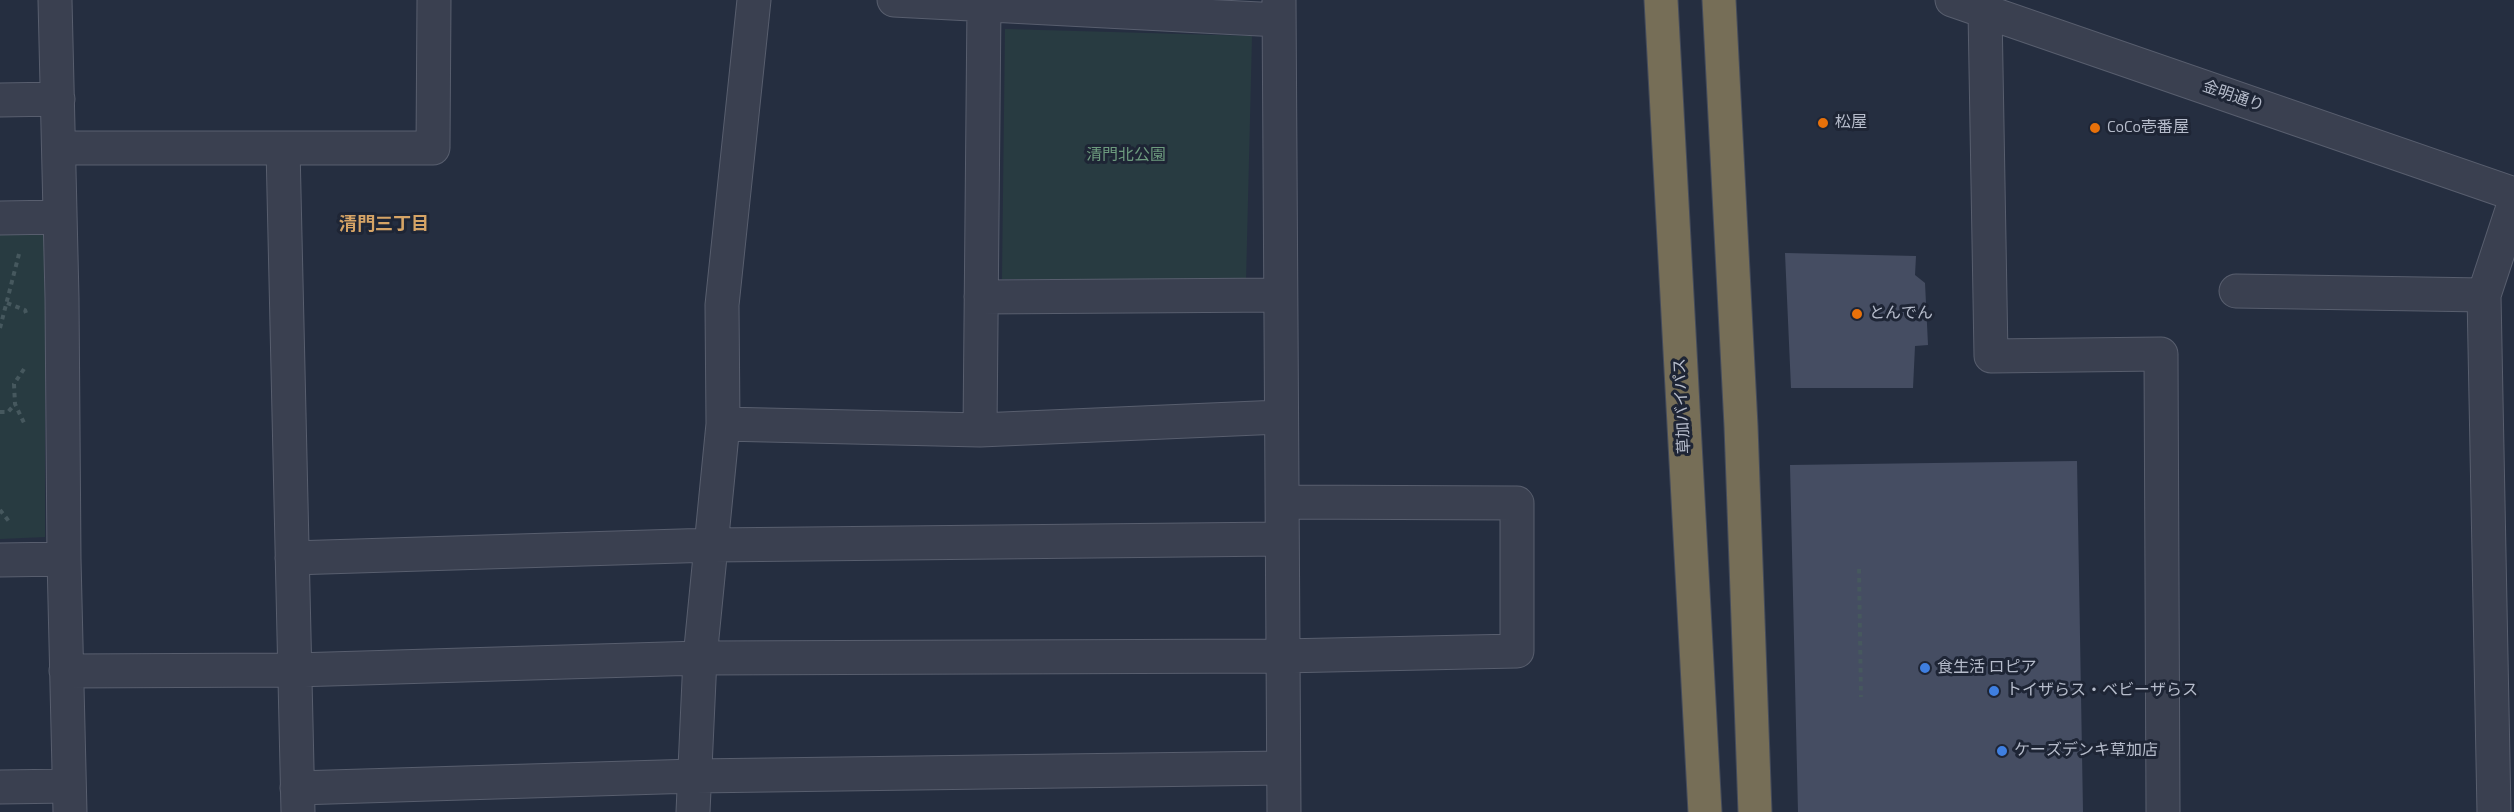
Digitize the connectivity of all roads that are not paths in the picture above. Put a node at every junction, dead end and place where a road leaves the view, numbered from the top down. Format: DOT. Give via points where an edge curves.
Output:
graph roads {
  1 [pos="55,0"];
  2 [pos="434,0"];
  3 [pos="754,0"];
  4 [pos="894,0"];
  5 [pos="1661,0"];
  6 [pos="1719,0"];
  7 [pos="1952,0"];
  8 [pos="984,4"];
  9 [pos="1279,10"];
  10 [pos="1986,11"];
  11 [pos="57,99"];
  12 [pos="0,100"];
  13 [pos="59,148"];
  14 [pos="284,148"];
  15 [pos="2514,194"];
  16 [pos="2514,204"];
  17 [pos="47,217"];
  18 [pos="0,218"];
  19 [pos="2236,291"];
  20 [pos="2484,294"];
  21 [pos="1280,295"];
  22 [pos="981,297"];
  23 [pos="1280,417"];
  24 [pos="723,424"];
  25 [pos="980,430"];
  26 [pos="1282,502"];
  27 [pos="1281,539"];
  28 [pos="713,545"];
  29 [pos="292,558"];
  30 [pos="63,559"];
  31 [pos="0,560"];
  32 [pos="1282,656"];
  33 [pos="700,658"];
  34 [pos="66,670"];
  35 [pos="295,670"];
  36 [pos="1283,768"];
  37 [pos="695,776"];
  38 [pos="0,786"];
  39 [pos="70,799"];
  40 [pos="298,800"];
  41 [pos="693,812"];
  42 [pos="1284,812"];
  43 [pos="1704,812"];
  44 [pos="1755,812"];
  45 [pos="2163,812"];
  46 [pos="2494,812"];
  1 -- 11 [label="street"];
  2 -- 14 [label="street" via="433,148"];
  3 -- 24 [label="street" via="722,305"];
  4 -- 8 [label="street"];
  5 -- 43 [label="highway, 草加バイパス"];
  6 -- 44 [label="highway" via="1741,426"];
  7 -- 10 [label="street, 金明通り"];
  8 -- 9 [label="street"];
  8 -- 22 [label="street"];
  9 -- 21 [label="street"];
  10 -- 15 [label="street, 金明通り"];
  10 -- 45 [label="street" via="1991,356 2161,354"];
  11 -- 12 [label="street"];
  11 -- 13 [label="street"];
  13 -- 14 [label="street"];
  13 -- 17 [label="street"];
  14 -- 29 [label="street"];
  16 -- 20 [label="street"];
  17 -- 18 [label="street"];
  17 -- 30 [label="street"];
  19 -- 20 [label="street"];
  20 -- 46 [label="street"];
  21 -- 22 [label="street"];
  21 -- 23 [label="street"];
  22 -- 25 [label="street"];
  23 -- 25 [label="street"];
  23 -- 26 [label="street"];
  24 -- 25 [label="street"];
  24 -- 28 [label="street"];
  26 -- 27 [label="street"];
  26 -- 32 [label="street" via="1517,503 1517,651"];
  27 -- 28 [label="street"];
  27 -- 32 [label="street"];
  28 -- 29 [label="street"];
  28 -- 33 [label="street"];
  29 -- 35 [label="street"];
  30 -- 31 [label="street"];
  30 -- 34 [label="street"];
  32 -- 33 [label="street"];
  32 -- 36 [label="street"];
  33 -- 35 [label="street"];
  33 -- 37 [label="street"];
  34 -- 35 [label="street"];
  34 -- 39 [label="street"];
  35 -- 40 [label="street"];
  36 -- 37 [label="street"];
  36 -- 42 [label="street"];
  37 -- 40 [label="street"];
  37 -- 41 [label="street"];
  38 -- 39 [label="street"];
}
